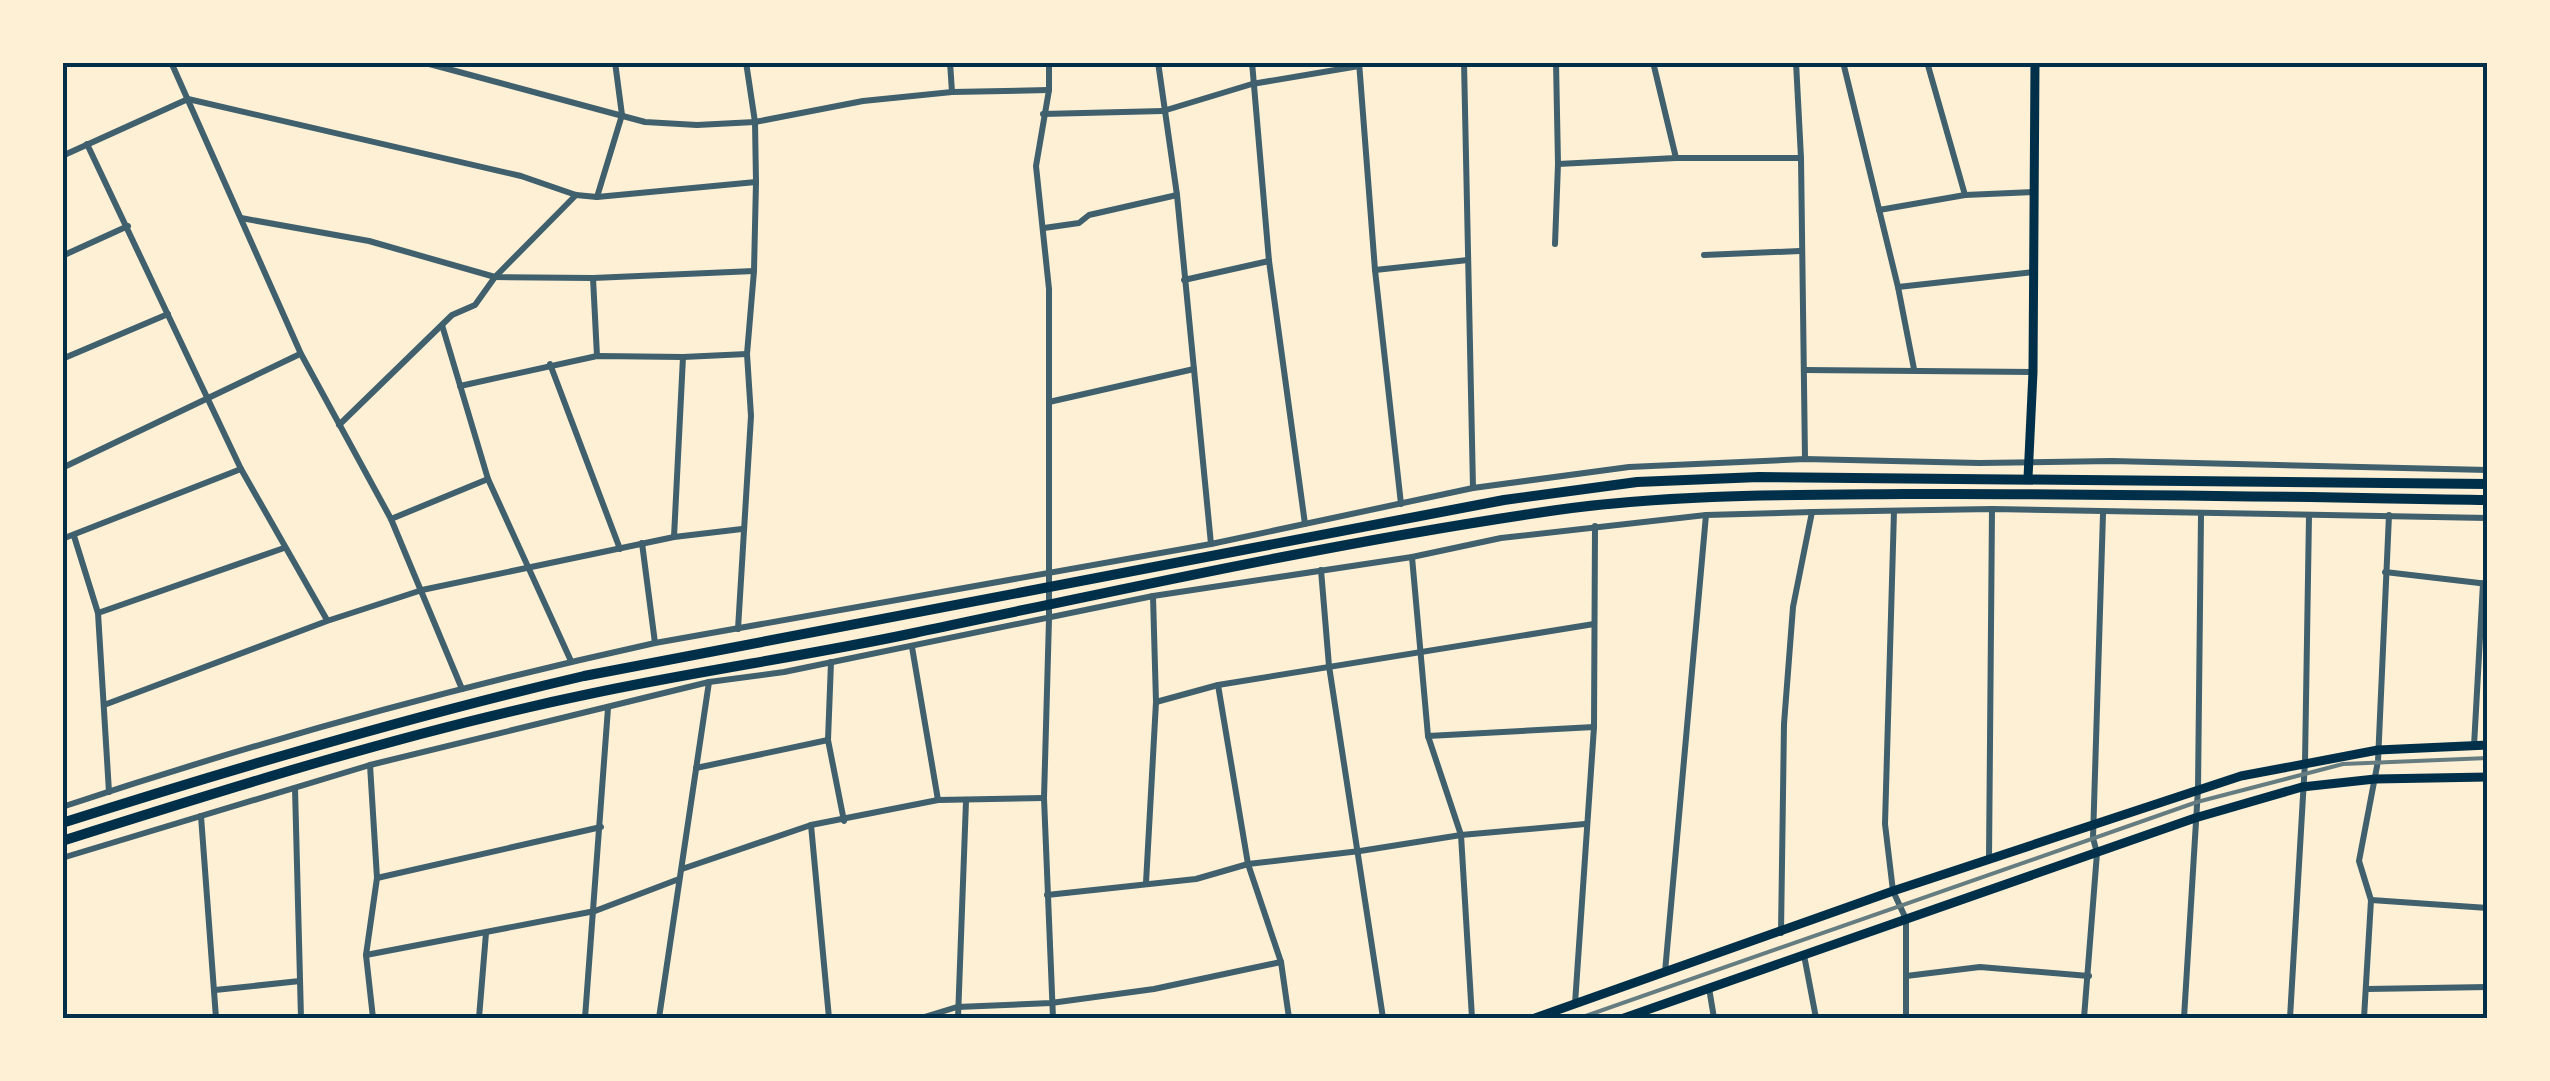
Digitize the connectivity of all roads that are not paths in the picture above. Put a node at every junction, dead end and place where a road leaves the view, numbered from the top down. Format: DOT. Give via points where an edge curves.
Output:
graph roads {
  1 [pos="70,62"];
  2 [pos="171,62"];
  3 [pos="422,62"];
  4 [pos="616,62"];
  5 [pos="746,62"];
  6 [pos="950,62"];
  7 [pos="1049,62"];
  8 [pos="1158,62"];
  9 [pos="1252,62"];
  10 [pos="1464,62"];
  11 [pos="1556,62"];
  12 [pos="1653,62"];
  13 [pos="1796,62"];
  14 [pos="1843,62"];
  15 [pos="1927,62"];
  16 [pos="2035,62"];
  17 [pos="1359,64"];
  18 [pos="62,66"];
  19 [pos="1252,84"];
  20 [pos="1049,90"];
  21 [pos="952,92"];
  22 [pos="188,99"];
  23 [pos="1163,112"];
  24 [pos="1043,114"];
  25 [pos="622,115"];
  26 [pos="754,122"];
  27 [pos="87,144"];
  28 [pos="62,156"];
  29 [pos="1676,158"];
  30 [pos="1801,158"];
  31 [pos="1558,164"];
  32 [pos="756,182"];
  33 [pos="2034,192"];
  34 [pos="576,195"];
  35 [pos="1177,195"];
  36 [pos="1965,195"];
  37 [pos="597,197"];
  38 [pos="1879,210"];
  39 [pos="240,217"];
  40 [pos="128,226"];
  41 [pos="1044,228"];
  42 [pos="1555,244"];
  43 [pos="1800,251"];
  44 [pos="1704,254"];
  45 [pos="62,256"];
  46 [pos="1468,260"];
  47 [pos="1269,261"];
  48 [pos="1375,270"];
  49 [pos="754,271"];
  50 [pos="2034,272"];
  51 [pos="495,277"];
  52 [pos="594,278"];
  53 [pos="1184,280"];
  54 [pos="1898,287"];
  55 [pos="168,314"];
  56 [pos="442,326"];
  57 [pos="300,354"];
  58 [pos="747,354"];
  59 [pos="598,356"];
  60 [pos="62,358"];
  61 [pos="683,358"];
  62 [pos="550,364"];
  63 [pos="1194,369"];
  64 [pos="1914,369"];
  65 [pos="1804,370"];
  66 [pos="2034,372"];
  67 [pos="460,386"];
  68 [pos="210,398"];
  69 [pos="1049,402"];
  70 [pos="339,425"];
  71 [pos="1805,458"];
  72 [pos="2030,463"];
  73 [pos="62,468"];
  74 [pos="241,470"];
  75 [pos="2488,470"];
  76 [pos="2028,478"];
  77 [pos="488,479"];
  78 [pos="2488,484"];
  79 [pos="1473,488"];
  80 [pos="2488,500"];
  81 [pos="1401,505"];
  82 [pos="1992,509"];
  83 [pos="1894,511"];
  84 [pos="1812,512"];
  85 [pos="2103,514"];
  86 [pos="1706,515"];
  87 [pos="2201,515"];
  88 [pos="2389,515"];
  89 [pos="2309,516"];
  90 [pos="2488,518"];
  91 [pos="391,519"];
  92 [pos="1305,524"];
  93 [pos="1595,526"];
  94 [pos="742,529"];
  95 [pos="74,536"];
  96 [pos="674,537"];
  97 [pos="62,539"];
  98 [pos="642,543"];
  99 [pos="1211,544"];
  100 [pos="284,548"];
  101 [pos="620,550"];
  102 [pos="1412,556"];
  103 [pos="529,566"];
  104 [pos="1321,570"];
  105 [pos="2384,572"];
  106 [pos="1049,573"];
  107 [pos="2485,583"];
  108 [pos="1049,588"];
  109 [pos="422,590"];
  110 [pos="1153,596"];
  111 [pos="1050,603"];
  112 [pos="98,614"];
  113 [pos="1050,619"];
  114 [pos="327,621"];
  115 [pos="1594,624"];
  116 [pos="738,629"];
  117 [pos="655,643"];
  118 [pos="912,647"];
  119 [pos="1420,655"];
  120 [pos="571,662"];
  121 [pos="832,662"];
  122 [pos="1330,666"];
  123 [pos="709,682"];
  124 [pos="1218,686"];
  125 [pos="462,689"];
  126 [pos="1156,702"];
  127 [pos="104,705"];
  128 [pos="608,708"];
  129 [pos="1594,726"];
  130 [pos="1428,736"];
  131 [pos="828,740"];
  132 [pos="2488,745"];
  133 [pos="2474,746"];
  134 [pos="2378,750"];
  135 [pos="2305,762"];
  136 [pos="370,766"];
  137 [pos="696,768"];
  138 [pos="2488,777"];
  139 [pos="2375,779"];
  140 [pos="2302,787"];
  141 [pos="296,788"];
  142 [pos="2198,789"];
  143 [pos="110,792"];
  144 [pos="1044,798"];
  145 [pos="938,800"];
  146 [pos="966,801"];
  147 [pos="62,807"];
  148 [pos="201,816"];
  149 [pos="2196,818"];
  150 [pos="844,821"];
  151 [pos="2094,822"];
  152 [pos="62,823"];
  153 [pos="1585,824"];
  154 [pos="811,825"];
  155 [pos="601,827"];
  156 [pos="1460,835"];
  157 [pos="62,842"];
  158 [pos="1360,852"];
  159 [pos="2097,853"];
  160 [pos="62,858"];
  161 [pos="1989,860"];
  162 [pos="1248,864"];
  163 [pos="681,874"];
  164 [pos="377,878"];
  165 [pos="1146,883"];
  166 [pos="1894,891"];
  167 [pos="1047,895"];
  168 [pos="2370,900"];
  169 [pos="2488,908"];
  170 [pos="596,911"];
  171 [pos="1906,919"];
  172 [pos="486,933"];
  173 [pos="1780,933"];
  174 [pos="366,955"];
  175 [pos="1804,955"];
  176 [pos="1281,962"];
  177 [pos="1665,974"];
  178 [pos="1906,976"];
  179 [pos="2089,976"];
  180 [pos="300,982"];
  181 [pos="2488,987"];
  182 [pos="1709,988"];
  183 [pos="2368,989"];
  184 [pos="215,990"];
  185 [pos="1051,1003"];
  186 [pos="1576,1006"];
  187 [pos="957,1007"];
  188 [pos="216,1018"];
  189 [pos="301,1018"];
  190 [pos="374,1018"];
  191 [pos="479,1018"];
  192 [pos="585,1018"];
  193 [pos="660,1018"];
  194 [pos="830,1018"];
  195 [pos="921,1018"];
  196 [pos="958,1018"];
  197 [pos="1053,1018"];
  198 [pos="1289,1018"];
  199 [pos="1383,1018"];
  200 [pos="1472,1018"];
  201 [pos="1535,1018"];
  202 [pos="1624,1018"];
  203 [pos="1714,1018"];
  204 [pos="1816,1018"];
  205 [pos="1906,1018"];
  206 [pos="2084,1018"];
  207 [pos="2184,1018"];
  208 [pos="2290,1018"];
  209 [pos="2364,1018"];
  1 -- 18 [label="street"];
  2 -- 22 [label="street"];
  3 -- 25 [label="street"];
  4 -- 25 [label="street"];
  5 -- 26 [label="street"];
  6 -- 21 [label="street"];
  7 -- 20 [label="street"];
  8 -- 23 [label="street"];
  9 -- 19 [label="street"];
  10 -- 46 [label="street"];
  11 -- 31 [label="street"];
  12 -- 29 [label="street"];
  13 -- 30 [label="street"];
  14 -- 38 [label="street"];
  15 -- 36 [label="street"];
  16 -- 33 [label="main road"];
  17 -- 19 [label="street"];
  17 -- 48 [label="street"];
  19 -- 23 [label="street"];
  19 -- 47 [label="street"];
  20 -- 21 [label="street"];
  20 -- 24 [label="street"];
  21 -- 26 [label="street"];
  22 -- 27 [label="street"];
  22 -- 34 [label="street" via="521,176"];
  22 -- 39 [label="street"];
  23 -- 24 [label="street"];
  23 -- 35 [label="street"];
  24 -- 41 [label="street" via="1036,166"];
  25 -- 26 [label="street" via="673,124"];
  25 -- 37 [label="street"];
  26 -- 32 [label="street"];
  27 -- 28 [label="street"];
  27 -- 40 [label="street"];
  29 -- 30 [label="street"];
  29 -- 31 [label="street"];
  30 -- 43 [label="street"];
  31 -- 42 [label="street"];
  32 -- 37 [label="street"];
  32 -- 49 [label="street"];
  33 -- 36 [label="street"];
  33 -- 50 [label="main road"];
  34 -- 37 [label="street"];
  34 -- 51 [label="street"];
  35 -- 41 [label="street"];
  35 -- 53 [label="street"];
  36 -- 38 [label="street"];
  38 -- 54 [label="street"];
  39 -- 51 [label="street" via="370,241"];
  39 -- 57 [label="street"];
  40 -- 45 [label="street"];
  40 -- 55 [label="street"];
  41 -- 69 [label="street"];
  43 -- 44 [label="street"];
  43 -- 65 [label="street"];
  46 -- 48 [label="street"];
  46 -- 79 [label="street"];
  47 -- 53 [label="street"];
  47 -- 92 [label="street"];
  48 -- 81 [label="street"];
  49 -- 52 [label="street"];
  49 -- 58 [label="street"];
  50 -- 54 [label="street"];
  50 -- 66 [label="main road"];
  51 -- 52 [label="street"];
  51 -- 56 [label="street" via="475,305"];
  52 -- 59 [label="street"];
  53 -- 63 [label="street"];
  54 -- 64 [label="street"];
  55 -- 60 [label="street"];
  55 -- 68 [label="street"];
  56 -- 67 [label="street"];
  56 -- 70 [label="street"];
  57 -- 68 [label="street"];
  57 -- 70 [label="street"];
  58 -- 61 [label="street"];
  58 -- 94 [label="street" via="751,416"];
  59 -- 61 [label="street"];
  59 -- 62 [label="street"];
  61 -- 96 [label="street"];
  62 -- 67 [label="street"];
  62 -- 101 [label="street"];
  63 -- 69 [label="street"];
  63 -- 99 [label="street"];
  64 -- 65 [label="street"];
  64 -- 66 [label="street"];
  65 -- 71 [label="street"];
  66 -- 72 [label="main road"];
  67 -- 77 [label="street"];
  68 -- 73 [label="street"];
  68 -- 74 [label="street"];
  69 -- 106 [label="street"];
  70 -- 91 [label="street"];
  71 -- 72 [label="street"];
  71 -- 79 [label="street" via="1629,467"];
  72 -- 75 [label="street"];
  72 -- 76 [label="main road"];
  74 -- 95 [label="street"];
  74 -- 100 [label="street"];
  76 -- 78 [label="highway"];
  76 -- 108 [label="highway" via="1759,476 1601,485"];
  77 -- 91 [label="street"];
  77 -- 103 [label="street"];
  79 -- 81 [label="street"];
  80 -- 111 [label="highway" via="1980,494 1636,501 1506,517"];
  81 -- 92 [label="street"];
  82 -- 83 [label="street"];
  82 -- 85 [label="street"];
  82 -- 161 [label="street"];
  83 -- 84 [label="street"];
  83 -- 166 [label="street" via="1885,800"];
  84 -- 86 [label="street"];
  84 -- 173 [label="street" via="1793,607 1784,724"];
  85 -- 87 [label="street"];
  85 -- 151 [label="street"];
  86 -- 93 [label="street"];
  86 -- 177 [label="street"];
  87 -- 89 [label="street"];
  87 -- 142 [label="street"];
  88 -- 89 [label="street"];
  88 -- 90 [label="street"];
  88 -- 105 [label="street"];
  89 -- 135 [label="street"];
  91 -- 109 [label="street"];
  92 -- 99 [label="street"];
  93 -- 102 [label="street"];
  93 -- 115 [label="street"];
  94 -- 96 [label="street"];
  94 -- 116 [label="street"];
  95 -- 97 [label="street"];
  95 -- 112 [label="street"];
  96 -- 98 [label="street"];
  98 -- 101 [label="street"];
  98 -- 117 [label="street"];
  99 -- 106 [label="street"];
  100 -- 112 [label="street"];
  100 -- 114 [label="street"];
  101 -- 103 [label="street"];
  102 -- 104 [label="street"];
  102 -- 119 [label="street"];
  103 -- 109 [label="street"];
  103 -- 120 [label="street"];
  104 -- 110 [label="street"];
  104 -- 122 [label="street"];
  105 -- 107 [label="street"];
  105 -- 134 [label="street"];
  106 -- 108 [label="street"];
  106 -- 116 [label="street"];
  107 -- 133 [label="street"];
  108 -- 111 [label="street"];
  108 -- 152 [label="highway" via="464,704"];
  109 -- 114 [label="street"];
  109 -- 125 [label="street"];
  110 -- 113 [label="street"];
  110 -- 126 [label="street"];
  111 -- 113 [label="street"];
  111 -- 157 [label="highway" via="467,722"];
  112 -- 127 [label="street"];
  113 -- 118 [label="street"];
  113 -- 144 [label="street"];
  114 -- 127 [label="street"];
  115 -- 119 [label="street"];
  115 -- 129 [label="street"];
  116 -- 117 [label="street"];
  117 -- 120 [label="street"];
  118 -- 121 [label="street"];
  118 -- 145 [label="street"];
  119 -- 122 [label="street"];
  119 -- 130 [label="street"];
  120 -- 125 [label="street"];
  121 -- 123 [label="street"];
  121 -- 131 [label="street"];
  122 -- 124 [label="street"];
  122 -- 158 [label="street"];
  123 -- 128 [label="street"];
  123 -- 137 [label="street"];
  124 -- 126 [label="street"];
  124 -- 162 [label="street"];
  125 -- 143 [label="street"];
  126 -- 165 [label="street"];
  127 -- 143 [label="street"];
  128 -- 136 [label="street"];
  128 -- 155 [label="street"];
  129 -- 130 [label="street"];
  129 -- 153 [label="street"];
  130 -- 156 [label="street"];
  131 -- 137 [label="street"];
  131 -- 150 [label="street"];
  132 -- 133 [label="main road"];
  133 -- 134 [label="main road"];
  134 -- 135 [label="main road"];
  134 -- 139 [label="street"];
  135 -- 140 [label="street"];
  135 -- 142 [label="main road"];
  136 -- 141 [label="street"];
  136 -- 164 [label="street"];
  137 -- 163 [label="street"];
  138 -- 139 [label="main road"];
  139 -- 140 [label="main road"];
  139 -- 168 [label="street" via="2359,861"];
  140 -- 149 [label="main road"];
  140 -- 208 [label="street"];
  141 -- 148 [label="street"];
  141 -- 180 [label="street"];
  142 -- 149 [label="street"];
  142 -- 151 [label="main road"];
  143 -- 147 [label="street"];
  144 -- 146 [label="street"];
  144 -- 167 [label="street"];
  145 -- 146 [label="street"];
  145 -- 150 [label="street"];
  146 -- 187 [label="street"];
  148 -- 160 [label="street"];
  148 -- 184 [label="street"];
  149 -- 159 [label="main road"];
  149 -- 207 [label="street"];
  150 -- 154 [label="street"];
  151 -- 159 [label="street"];
  151 -- 161 [label="main road"];
  153 -- 156 [label="street"];
  153 -- 186 [label="street"];
  154 -- 163 [label="street"];
  154 -- 194 [label="street"];
  155 -- 164 [label="street"];
  155 -- 170 [label="street"];
  156 -- 158 [label="street"];
  156 -- 200 [label="street"];
  158 -- 162 [label="street"];
  158 -- 199 [label="street"];
  159 -- 171 [label="main road"];
  159 -- 179 [label="street"];
  161 -- 166 [label="main road"];
  162 -- 165 [label="street" via="1196,879"];
  162 -- 176 [label="street"];
  163 -- 170 [label="street"];
  163 -- 193 [label="street"];
  164 -- 174 [label="street"];
  165 -- 167 [label="street"];
  166 -- 171 [label="street"];
  166 -- 173 [label="main road"];
  167 -- 185 [label="street"];
  168 -- 169 [label="street"];
  168 -- 183 [label="street"];
  170 -- 172 [label="street"];
  170 -- 192 [label="street"];
  171 -- 175 [label="main road"];
  171 -- 178 [label="street"];
  172 -- 174 [label="street"];
  172 -- 191 [label="street"];
  173 -- 177 [label="main road"];
  174 -- 190 [label="street"];
  175 -- 182 [label="main road"];
  175 -- 204 [label="street"];
  176 -- 185 [label="street"];
  176 -- 198 [label="street"];
  177 -- 186 [label="main road"];
  178 -- 179 [label="street" via="1980,968"];
  178 -- 205 [label="street"];
  179 -- 206 [label="street"];
  180 -- 184 [label="street"];
  180 -- 189 [label="street"];
  181 -- 183 [label="street"];
  182 -- 202 [label="main road"];
  182 -- 203 [label="street"];
  183 -- 209 [label="street"];
  184 -- 188 [label="street"];
  185 -- 187 [label="street"];
  185 -- 197 [label="street"];
  186 -- 201 [label="main road"];
  187 -- 195 [label="street"];
  187 -- 196 [label="street"];
}
